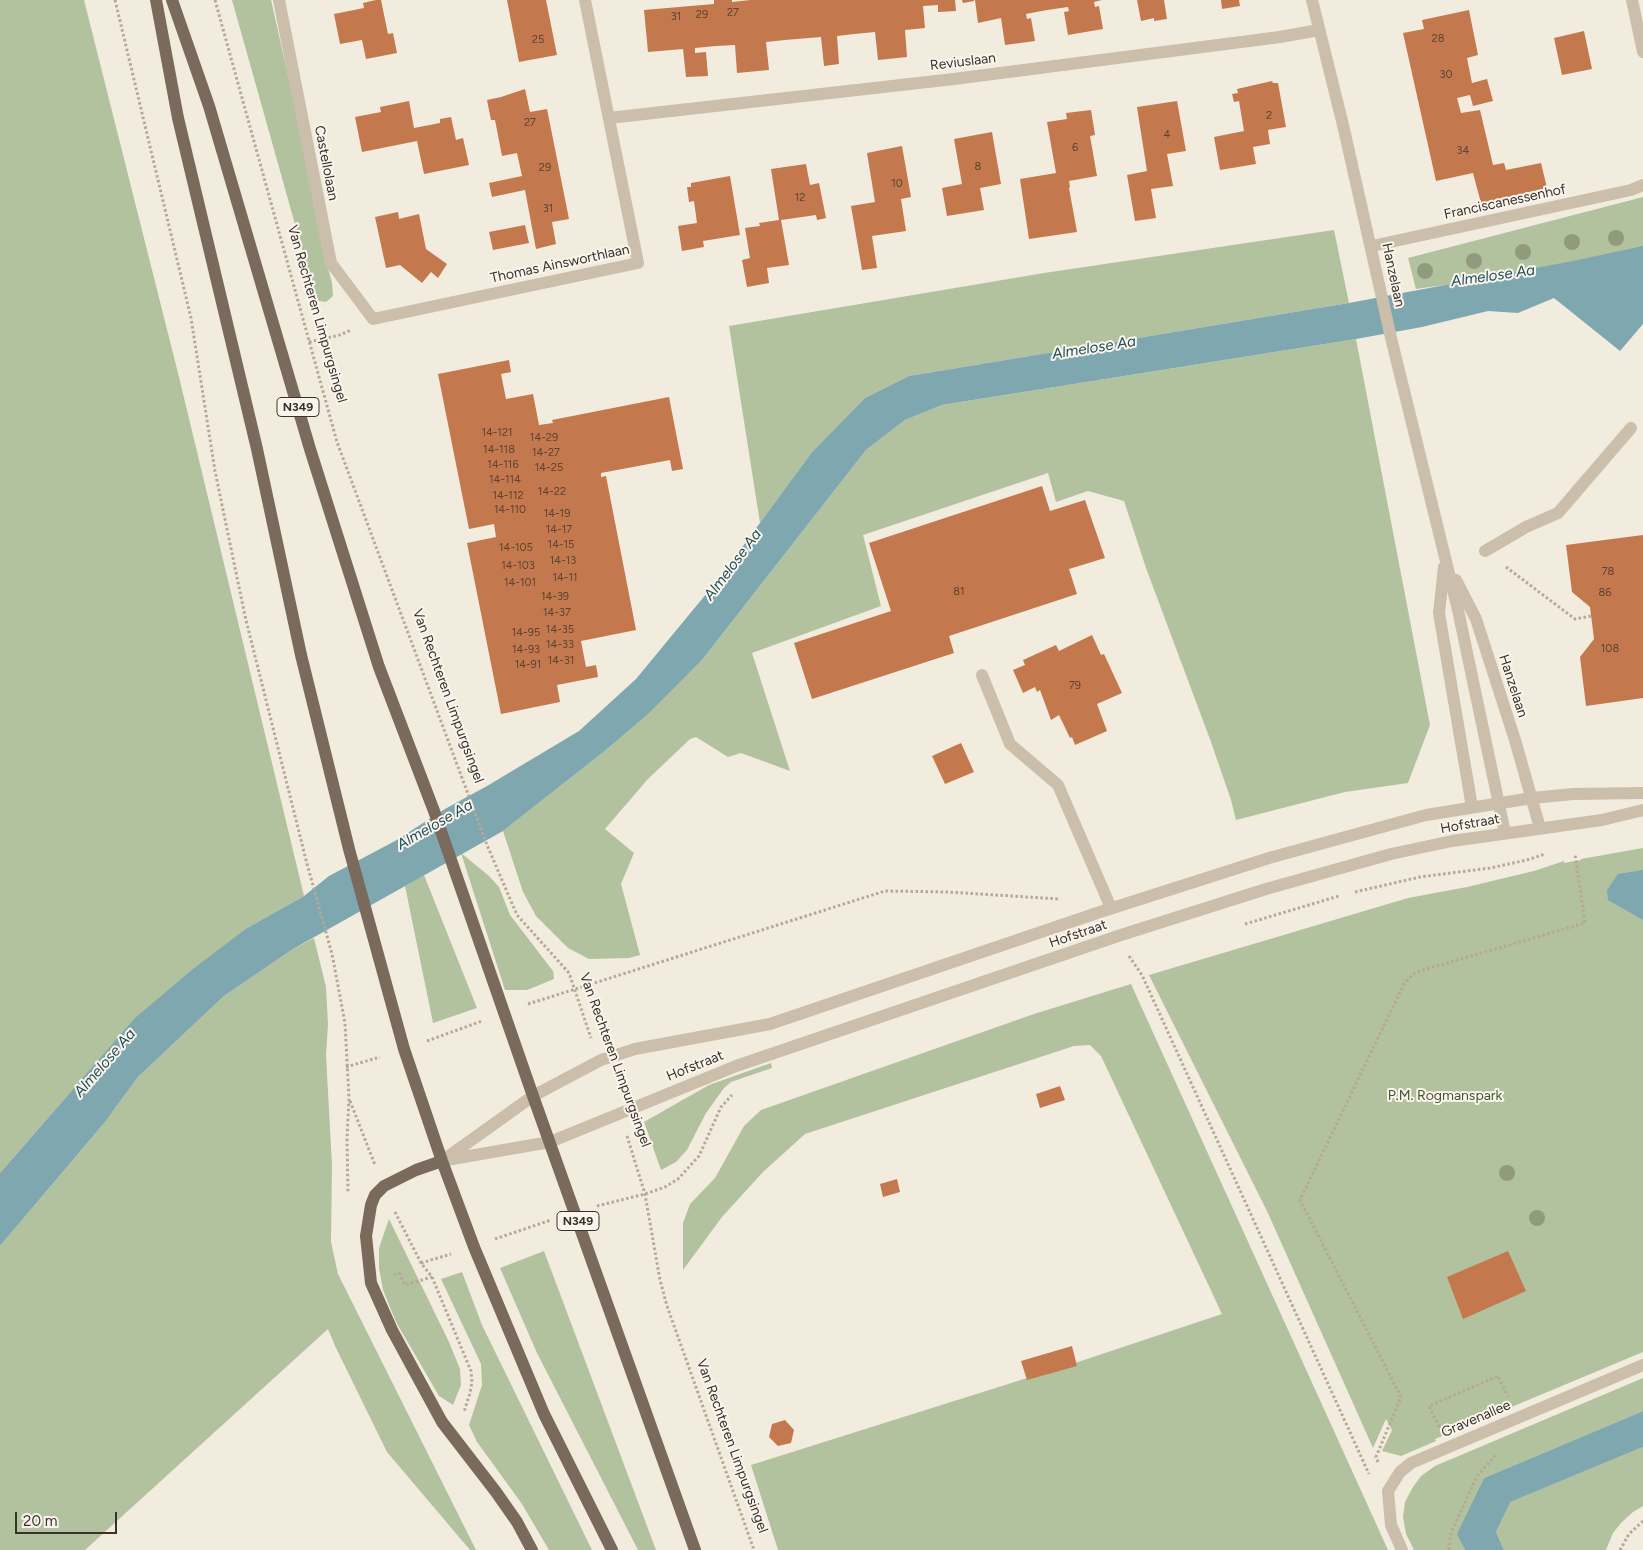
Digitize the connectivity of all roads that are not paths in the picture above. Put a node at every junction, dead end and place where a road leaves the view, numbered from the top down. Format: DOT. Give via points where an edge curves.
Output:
graph roads {
  1 [pos="156,0"];
  2 [pos="172,0"];
  3 [pos="279,0"];
  4 [pos="585,0"];
  5 [pos="1312,0"];
  6 [pos="1632,0"];
  7 [pos="1319,30"];
  8 [pos="1643,52"];
  9 [pos="609,118"];
  10 [pos="1643,185"];
  11 [pos="1372,246"];
  12 [pos="372,319"];
  13 [pos="1632,428"];
  14 [pos="1485,552"];
  15 [pos="1445,558"];
  16 [pos="982,675"];
  17 [pos="1643,793"];
  18 [pos="1532,798"];
  19 [pos="1500,803"];
  20 [pos="1472,807"];
  21 [pos="1643,810"];
  22 [pos="1540,828"];
  23 [pos="1505,833"];
  24 [pos="1105,910"];
  25 [pos="533,1096"];
  26 [pos="550,1142"];
  27 [pos="442,1161"];
  28 [pos="1643,1365"];
  29 [pos="532,1550"];
  30 [pos="612,1550"];
  31 [pos="695,1550"];
  32 [pos="1402,1550"];
  1 -- 27 [label="main road" via="178,118 257,449 301,655 369,927 404,1049"];
  2 -- 25 [label="main road, N349" via="209,106 307,440 379,667 434,811"];
  3 -- 12 [label="street, Castellolaan" via="331,263"];
  4 -- 9 [label="street, Thomas Ainsworthlaan"];
  5 -- 7 [label="street, Hanzelaan"];
  6 -- 8 [label="street"];
  7 -- 9 [label="street, Reviuslaan" via="954,79"];
  7 -- 11 [label="street, Hanzelaan"];
  9 -- 12 [label="street, Thomas Ainsworthlaan" via="638,263"];
  10 -- 11 [label="street, Franciscanessenhof"];
  11 -- 15 [label="street, Hanzelaan"];
  13 -- 14 [label="street" via="1558,513 1526,527"];
  15 -- 18 [label="street, Hanzelaan" via="1476,619"];
  15 -- 19 [label="street, Hanzelaan"];
  15 -- 20 [label="street, Hanzelaan" via="1439,613"];
  16 -- 24 [label="street" via="1010,744 1058,785"];
  17 -- 18 [label="street, Hofstraat"];
  18 -- 19 [label="street, Hofstraat"];
  18 -- 22 [label="street, Hanzelaan"];
  19 -- 20 [label="street, Hofstraat"];
  19 -- 23 [label="street, Hanzelaan"];
  20 -- 24 [label="street, Hofstraat" via="1426,815 1269,858"];
  21 -- 22 [label="street, Hofstraat" via="1602,820"];
  22 -- 23 [label="street, Hofstraat"];
  23 -- 26 [label="street, Hofstraat" via="1391,854 1175,918 736,1066"];
  24 -- 25 [label="street, Hofstraat" via="770,1024 635,1049 601,1060"];
  25 -- 26 [label="main road, N349"];
  25 -- 27 [label="street, Hofstraat"];
  26 -- 27 [label="street, Hofstraat"];
  26 -- 31 [label="main road, N349"];
  27 -- 29 [label="main road" via="384,1186 375,1195 366,1236 371,1283 392,1330 442,1422 496,1492"];
  27 -- 30 [label="main road" via="544,1414"];
  28 -- 32 [label="street, Gravenallee" via="1448,1447 1400,1472 1388,1491 1391,1525"];
}
